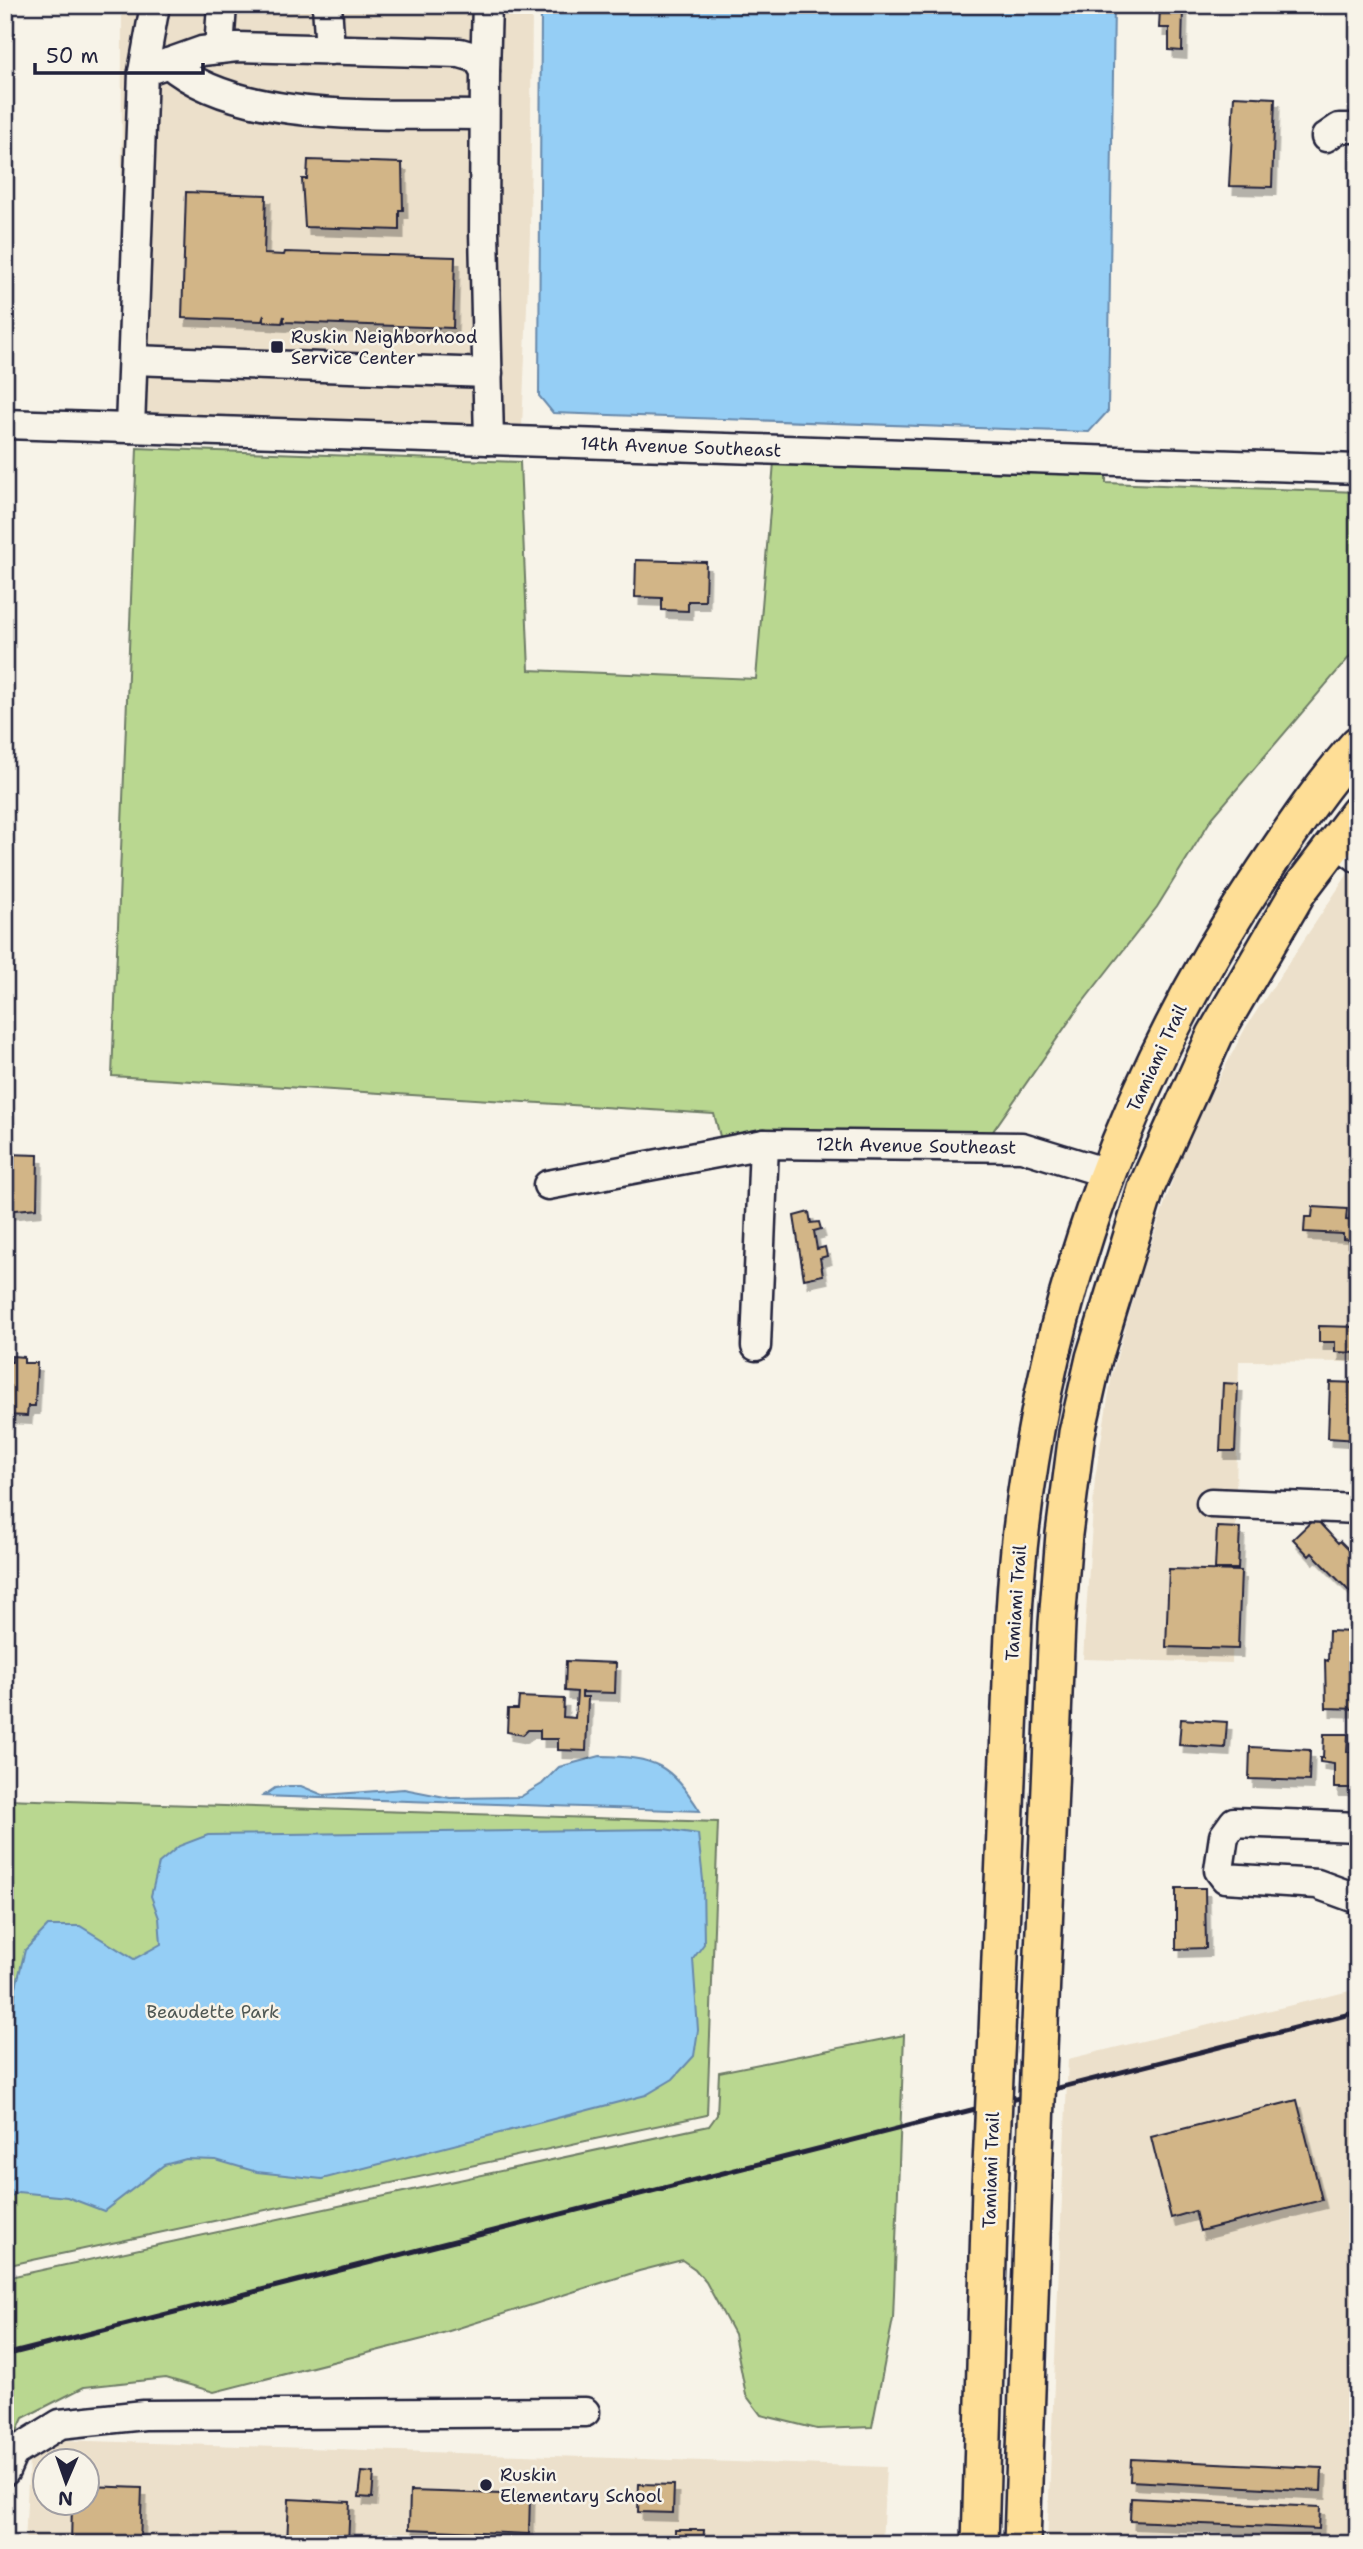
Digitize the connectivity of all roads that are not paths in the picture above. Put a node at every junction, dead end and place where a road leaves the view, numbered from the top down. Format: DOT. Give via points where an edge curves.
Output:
graph roads {
  1 [pos="155,5"];
  2 [pos="222,5"];
  3 [pos="327,5"];
  4 [pos="487,5"];
  5 [pos="219,49"];
  6 [pos="330,50"];
  7 [pos="156,67"];
  8 [pos="485,71"];
  9 [pos="485,115"];
  10 [pos="1358,128"];
  11 [pos="1326,138"];
  12 [pos="132,360"];
  13 [pos="488,373"];
  14 [pos="5,424"];
  15 [pos="130,428"];
  16 [pos="489,440"];
  17 [pos="1358,469"];
  18 [pos="1358,744"];
  19 [pos="1358,813"];
  20 [pos="1347,850"];
  21 [pos="764,1144"];
  22 [pos="1107,1173"];
  23 [pos="548,1185"];
  24 [pos="756,1346"];
  25 [pos="1211,1503"];
  26 [pos="1358,1509"];
  27 [pos="1358,1827"];
  28 [pos="1358,1899"];
  29 [pos="584,2412"];
  30 [pos="5,2470"];
  31 [pos="980,2544"];
  32 [pos="1022,2544"];
  1 -- 7 [label="street"];
  2 -- 5 [label="street"];
  3 -- 6 [label="street"];
  4 -- 8 [label="street"];
  5 -- 6 [label="street"];
  5 -- 7 [label="street"];
  6 -- 8 [label="street" via="460,53 477,58"];
  7 -- 9 [label="street" via="211,92 285,110"];
  7 -- 12 [label="street"];
  8 -- 9 [label="street"];
  9 -- 13 [label="street"];
  10 -- 11 [label="street" via="1339,128"];
  12 -- 13 [label="street"];
  12 -- 15 [label="street"];
  13 -- 16 [label="street"];
  14 -- 15 [label="street, 14th Avenue Southeast"];
  15 -- 16 [label="street, 14th Avenue Southeast"];
  16 -- 17 [label="street, 14th Avenue Southeast"];
  18 -- 22 [label="main road, Tamiami Trail" via="1289,834 1226,929 1141,1089"];
  19 -- 20 [label="main road"];
  20 -- 32 [label="main road, bridge" via="1298,891 1215,1035 1181,1105 1147,1186 1094,1358 1077,1433 1063,1547"];
  21 -- 22 [label="street, 12th Avenue Southeast" via="1022,1147"];
  21 -- 23 [label="street, 12th Avenue Southeast"];
  21 -- 24 [label="street"];
  22 -- 31 [label="main road, Tamiami Trail, bridge" via="1053,1347 1021,1532 990,2187"];
  25 -- 26 [label="street"];
  27 -- 28 [label="street" via="1234,1822 1224,1836 1219,1870 1225,1878 1317,1884"];
  29 -- 30 [label="street" via="144,2415 60,2424 13,2453"];
}
